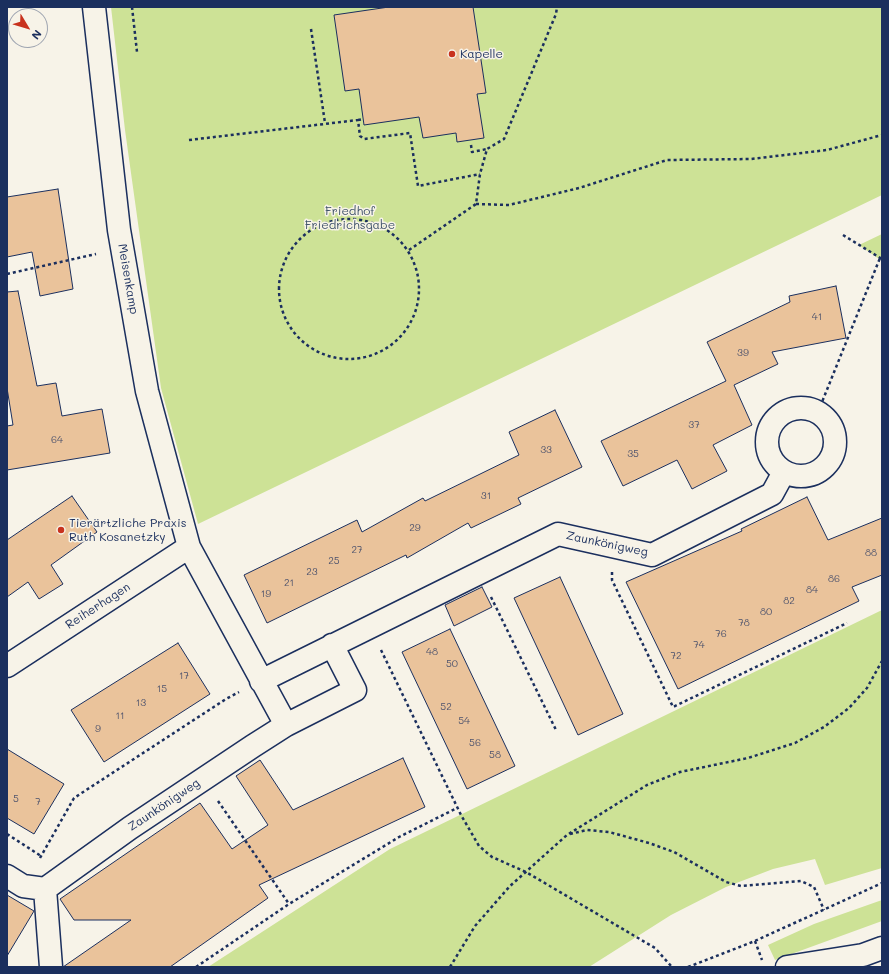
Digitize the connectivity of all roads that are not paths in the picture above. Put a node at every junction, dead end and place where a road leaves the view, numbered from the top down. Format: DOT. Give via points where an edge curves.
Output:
graph roads {
  1 [pos="94,7"];
  2 [pos="784,472"];
  3 [pos="189,547"];
  4 [pos="332,645"];
  5 [pos="7,666"];
  6 [pos="261,681"];
  7 [pos="286,725"];
  8 [pos="15,881"];
  9 [pos="45,889"];
  10 [pos="872,952"];
  11 [pos="51,967"];
  12 [pos="787,967"];
  13 [pos="843,967"];
  1 -- 3 [label="street, Meisenkamp" via="122,249 147,391"];
  2 -- 2 [label="street" via="794,476 806,476 817,472 832,456 835,443 833,430 830,423 818,412 795,408 782,413 773,422 768,434 767,448 776,466"];
  2 -- 4 [label="street, Zaunkönigweg" via="772,494 652,555 558,534"];
  3 -- 5 [label="street, Reiherhagen"];
  3 -- 6 [label="street"];
  4 -- 6 [label="street, Zaunkönigweg"];
  4 -- 7 [label="street, Zaunkönigweg" via="355,690"];
  6 -- 7 [label="street"];
  7 -- 9 [label="street, Zaunkönigweg" via="130,828"];
  8 -- 9 [label="street"];
  9 -- 11 [label="street"];
  10 -- 12 [label="street"];
  10 -- 13 [label="street"];
}
